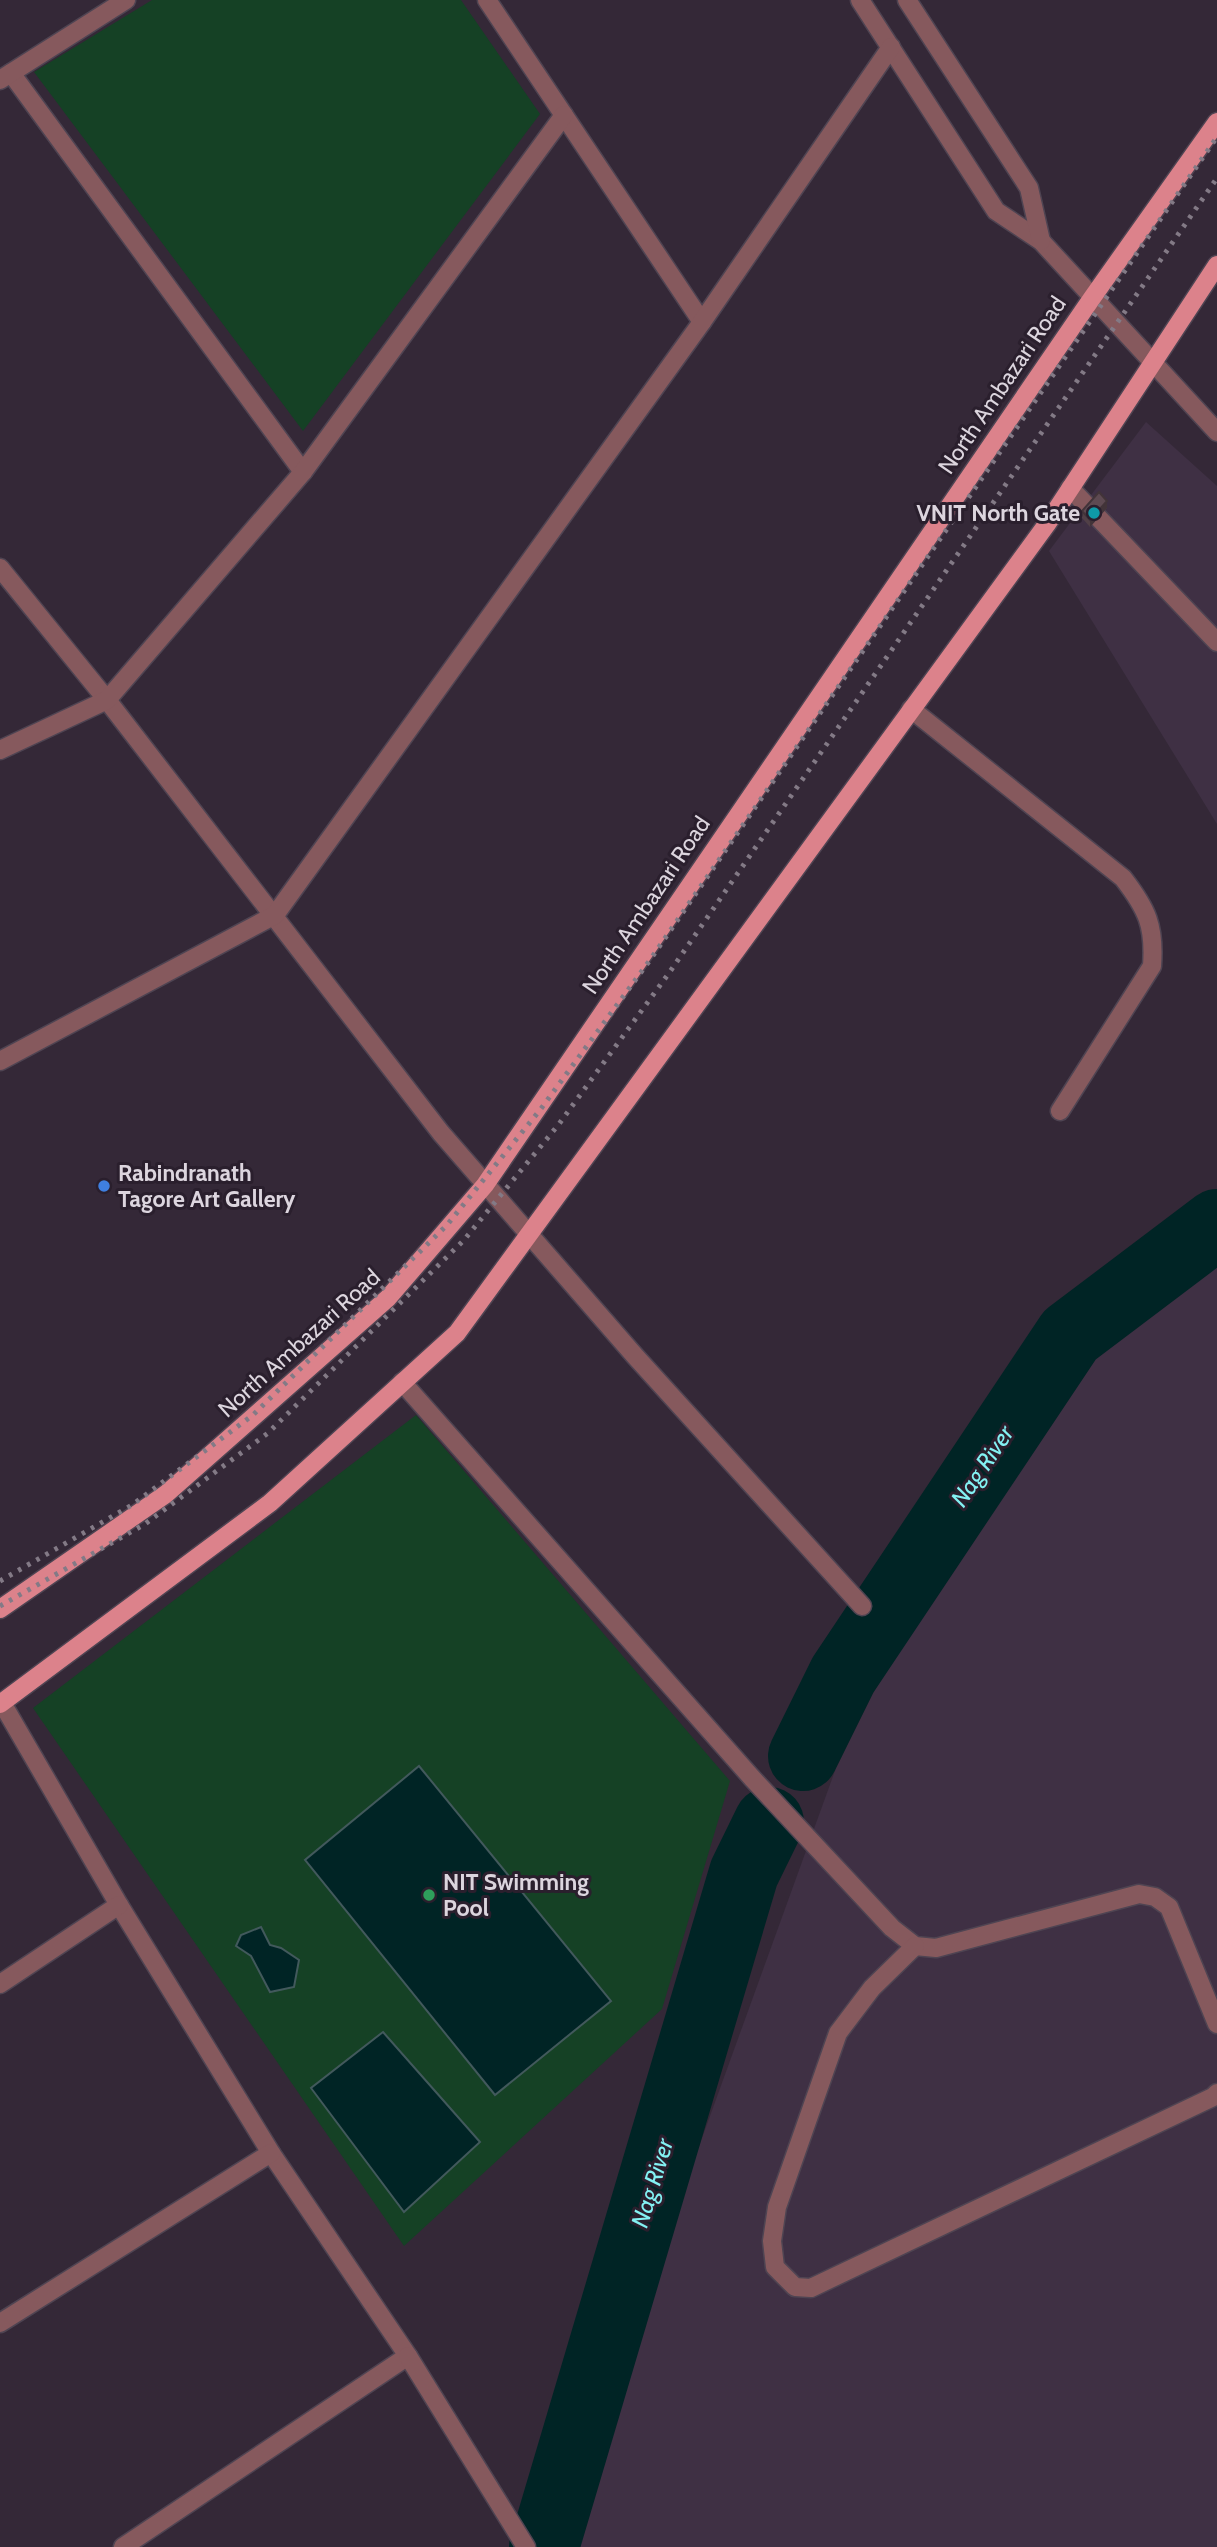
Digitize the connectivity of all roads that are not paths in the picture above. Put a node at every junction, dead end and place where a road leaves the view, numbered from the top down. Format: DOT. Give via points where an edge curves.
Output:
graph roads {
  1 [pos="126,0"];
  2 [pos="487,0"];
  3 [pos="860,0"];
  4 [pos="907,0"];
  5 [pos="891,47"];
  6 [pos="6,77"];
  7 [pos="564,115"];
  8 [pos="1217,122"];
  9 [pos="1041,241"];
  10 [pos="1217,265"];
  11 [pos="1092,298"];
  12 [pos="702,322"];
  13 [pos="1153,365"];
  14 [pos="1217,432"];
  15 [pos="303,471"];
  16 [pos="1070,488"];
  17 [pos="0,568"];
  18 [pos="1217,642"];
  19 [pos="107,700"];
  20 [pos="911,709"];
  21 [pos="0,750"];
  22 [pos="275,915"];
  23 [pos="0,1061"];
  24 [pos="1060,1111"];
  25 [pos="485,1185"];
  26 [pos="530,1235"];
  27 [pos="402,1382"];
  28 [pos="862,1606"];
  29 [pos="0,1609"];
  30 [pos="1,1704"];
  31 [pos="119,1905"];
  32 [pos="915,1946"];
  33 [pos="0,1984"];
  34 [pos="1217,2024"];
  35 [pos="1217,2093"];
  36 [pos="271,2153"];
  37 [pos="0,2323"];
  38 [pos="408,2356"];
  39 [pos="123,2547"];
  40 [pos="526,2547"];
  1 -- 6 [label="street"];
  2 -- 7 [label="street"];
  3 -- 5 [label="street"];
  4 -- 9 [label="street" via="1029,188"];
  5 -- 9 [label="street" via="996,211"];
  5 -- 12 [label="street"];
  6 -- 15 [label="street"];
  7 -- 12 [label="street"];
  7 -- 15 [label="street"];
  8 -- 11 [label="main road, North Ambazari Road"];
  9 -- 11 [label="street"];
  10 -- 13 [label="main road"];
  11 -- 13 [label="street"];
  11 -- 25 [label="main road, North Ambazari Road"];
  12 -- 22 [label="street"];
  13 -- 14 [label="street"];
  13 -- 16 [label="main road"];
  15 -- 19 [label="street"];
  16 -- 18 [label="street"];
  16 -- 20 [label="main road"];
  17 -- 19 [label="street"];
  19 -- 21 [label="street"];
  19 -- 22 [label="street"];
  20 -- 24 [label="street" via="1123,878 1144,905 1154,938 1152,966"];
  20 -- 26 [label="main road"];
  22 -- 23 [label="street"];
  22 -- 25 [label="street"];
  25 -- 26 [label="street"];
  25 -- 29 [label="main road, North Ambazari Road" via="388,1298 187,1476"];
  26 -- 27 [label="main road" via="457,1333"];
  26 -- 28 [label="street"];
  27 -- 30 [label="main road" via="270,1503"];
  27 -- 32 [label="street" via="752,1778 892,1928"];
  30 -- 31 [label="street"];
  31 -- 33 [label="street"];
  31 -- 36 [label="street"];
  32 -- 34 [label="street" via="936,1948 1139,1894 1169,1907"];
  32 -- 35 [label="street" via="872,1987 838,2033 777,2207 772,2241 775,2267 795,2287 811,2288"];
  36 -- 37 [label="street"];
  36 -- 38 [label="street"];
  38 -- 39 [label="street"];
  38 -- 40 [label="street"];
}
